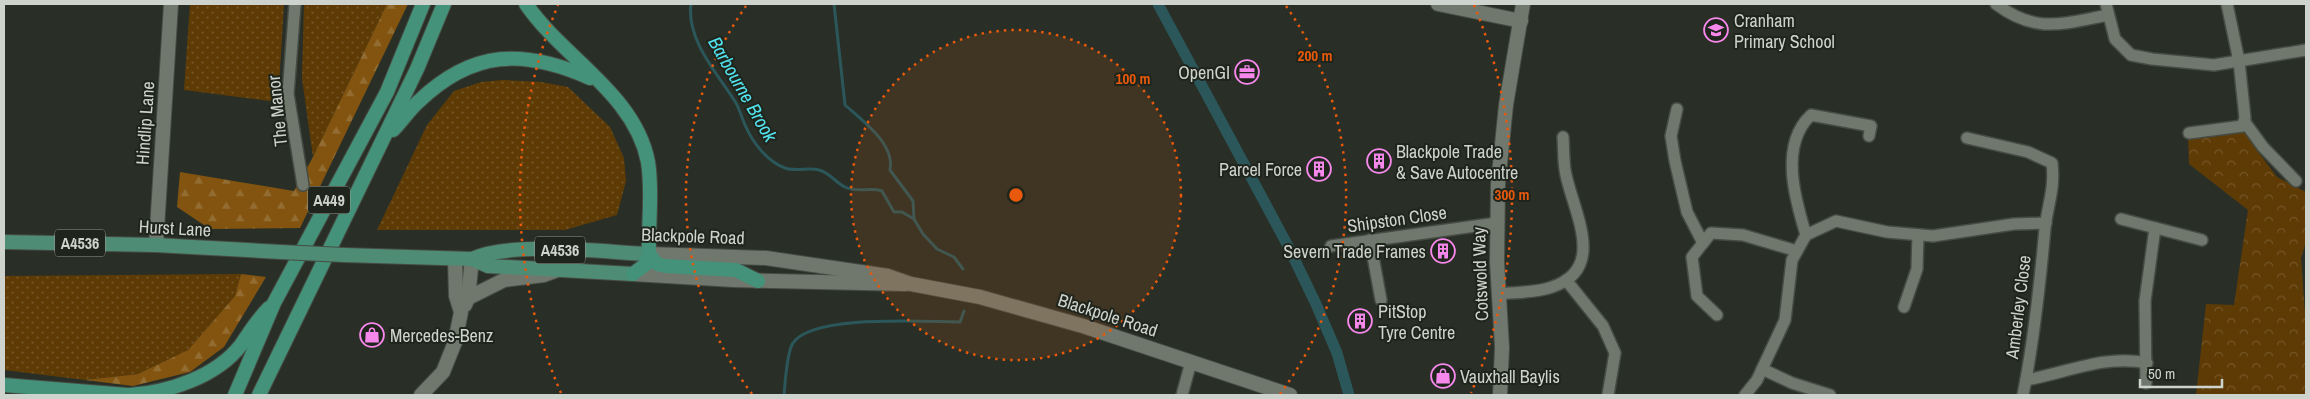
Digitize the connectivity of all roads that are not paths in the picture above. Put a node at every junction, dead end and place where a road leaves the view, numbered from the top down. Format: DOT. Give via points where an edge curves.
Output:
graph roads {
  1 [pos="171,4"];
  2 [pos="295,4"];
  3 [pos="423,4"];
  4 [pos="444,4"];
  5 [pos="526,4"];
  6 [pos="1438,4"];
  7 [pos="1523,4"];
  8 [pos="1996,4"];
  9 [pos="2227,4"];
  10 [pos="2107,10"];
  11 [pos="1521,21"];
  12 [pos="2306,50"];
  13 [pos="2238,61"];
  14 [pos="598,81"];
  15 [pos="1677,109"];
  16 [pos="2244,121"];
  17 [pos="2189,133"];
  18 [pos="1869,136"];
  19 [pos="1563,137"];
  20 [pos="1967,138"];
  21 [pos="383,141"];
  22 [pos="2296,181"];
  23 [pos="303,185"];
  24 [pos="2121,219"];
  25 [pos="1497,223"];
  26 [pos="2046,223"];
  27 [pos="2154,228"];
  28 [pos="1918,235"];
  29 [pos="1806,236"];
  30 [pos="1370,240"];
  31 [pos="2202,240"];
  32 [pos="4,242"];
  33 [pos="1703,243"];
  34 [pos="156,245"];
  35 [pos="1331,246"];
  36 [pos="1798,251"];
  37 [pos="649,254"];
  38 [pos="344,255"];
  39 [pos="455,259"];
  40 [pos="472,259"];
  41 [pos="558,270"];
  42 [pos="633,274"];
  43 [pos="1566,280"];
  44 [pos="758,281"];
  45 [pos="911,284"];
  46 [pos="1499,294"];
  47 [pos="468,298"];
  48 [pos="1381,300"];
  49 [pos="274,303"];
  50 [pos="1904,307"];
  51 [pos="460,312"];
  52 [pos="1717,315"];
  53 [pos="1191,362"];
  54 [pos="2147,362"];
  55 [pos="1762,369"];
  56 [pos="2026,380"];
  57 [pos="2146,383"];
  58 [pos="4,385"];
  59 [pos="96,395"];
  60 [pos="128,395"];
  61 [pos="235,395"];
  62 [pos="259,395"];
  63 [pos="421,395"];
  64 [pos="1182,395"];
  65 [pos="1290,395"];
  66 [pos="1500,395"];
  67 [pos="1608,395"];
  68 [pos="1745,395"];
  69 [pos="1830,395"];
  70 [pos="2023,395"];
  1 -- 34 [label="main road, Hindlip Lane"];
  2 -- 23 [label="street, The Manor" via="288,94"];
  3 -- 49 [label="highway, A449" via="387,92"];
  4 -- 21 [label="highway, A449" via="418,69"];
  5 -- 14 [label="highway" via="543,26"];
  6 -- 11 [label="main road"];
  7 -- 11 [label="main road, Cotswold Way"];
  8 -- 10 [label="street" via="2019,19 2039,25 2062,24"];
  9 -- 13 [label="street"];
  10 -- 13 [label="street" via="2114,39 2131,55 2214,65"];
  11 -- 25 [label="main road, Cotswold Way" via="1504,122"];
  12 -- 13 [label="street"];
  13 -- 16 [label="street"];
  14 -- 21 [label="highway" via="546,60 526,57 482,62 462,70 430,91"];
  14 -- 37 [label="highway" via="627,112 643,144 650,183"];
  15 -- 33 [label="street" via="1671,136 1675,161 1688,212"];
  16 -- 17 [label="street" via="2243,126"];
  16 -- 22 [label="street" via="2262,147"];
  18 -- 29 [label="street" via="1871,126 1825,117 1811,115 1800,125 1791,171"];
  19 -- 43 [label="street" via="1565,172 1585,250 1580,266"];
  20 -- 26 [label="street, Amberley Close" via="2028,152 2052,163 2054,184"];
  21 -- 62 [label="highway, A449"];
  24 -- 27 [label="street"];
  25 -- 30 [label="street, Shipston Close"];
  25 -- 46 [label="main road, Cotswold Way"];
  26 -- 28 [label="street"];
  26 -- 56 [label="street, Amberley Close"];
  27 -- 31 [label="street"];
  27 -- 54 [label="street" via="2145,301"];
  28 -- 29 [label="street" via="1836,221"];
  28 -- 50 [label="street" via="1917,269"];
  29 -- 36 [label="street"];
  30 -- 35 [label="street, Shipston Close"];
  30 -- 48 [label="street"];
  32 -- 34 [label="main road, Hurst Lane / A4536"];
  33 -- 36 [label="street" via="1711,233 1743,235"];
  33 -- 52 [label="street" via="1692,257 1697,296"];
  34 -- 38 [label="main road, Hurst Lane / A4536, bridge"];
  36 -- 55 [label="street" via="1792,260 1784,320"];
  37 -- 40 [label="main road, Blackpole Road / A4536" via="506,251 488,252"];
  37 -- 42 [label="highway" via="646,264"];
  37 -- 44 [label="highway" via="657,264 665,266 736,270"];
  37 -- 45 [label="main road, Blackpole Road" via="766,258 888,276"];
  38 -- 39 [label="main road, Blackpole Road / A4536"];
  39 -- 40 [label="main road, Blackpole Road / A4536"];
  39 -- 51 [label="main road"];
  40 -- 41 [label="main road, Blackpole Road / A4536" via="488,266"];
  40 -- 47 [label="main road"];
  41 -- 42 [label="main road, Blackpole Road / A4536"];
  41 -- 47 [label="main road" via="504,280"];
  42 -- 44 [label="main road, Blackpole Road"];
  43 -- 46 [label="street" via="1551,288"];
  43 -- 67 [label="street" via="1603,326 1615,353"];
  44 -- 45 [label="main road, Blackpole Road"];
  45 -- 53 [label="main road, Blackpole Road" via="1027,309"];
  46 -- 66 [label="main road, Cotswold Way"];
  47 -- 51 [label="main road"];
  49 -- 60 [label="highway" via="226,359 197,378 158,392"];
  49 -- 61 [label="highway, A449"];
  51 -- 63 [label="main road" via="456,342 448,362"];
  53 -- 64 [label="street"];
  53 -- 65 [label="main road, Blackpole Road"];
  54 -- 56 [label="street" via="2128,359 2093,364"];
  54 -- 57 [label="street"];
  55 -- 68 [label="street"];
  55 -- 69 [label="street"];
  56 -- 70 [label="street, Amberley Close"];
  58 -- 59 [label="highway"];
  59 -- 60 [label="highway"];
}
